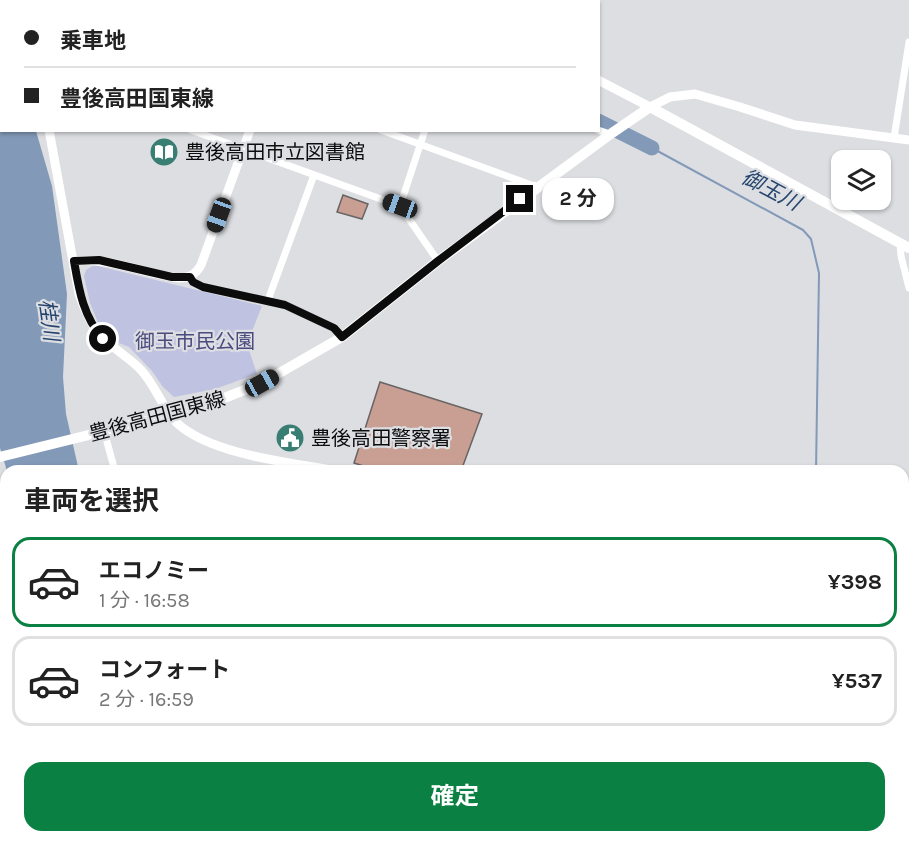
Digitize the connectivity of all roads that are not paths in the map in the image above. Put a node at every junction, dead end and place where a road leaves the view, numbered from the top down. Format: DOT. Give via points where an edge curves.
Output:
graph roads {
  1 [pos="909,42"];
  2 [pos="600,81"];
  3 [pos="650,107"];
  4 [pos="600,130"];
  5 [pos="614,131"];
  6 [pos="49,132"];
  7 [pos="196,132"];
  8 [pos="249,132"];
  9 [pos="386,132"];
  10 [pos="424,132"];
  11 [pos="894,138"];
  12 [pos="909,140"];
  13 [pos="420,146"];
  14 [pos="242,150"];
  15 [pos="314,175"];
  16 [pos="537,187"];
  17 [pos="400,206"];
  18 [pos="904,245"];
  19 [pos="74,261"];
  20 [pos="438,261"];
  21 [pos="190,277"];
  22 [pos="909,288"];
  23 [pos="268,300"];
  24 [pos="342,337"];
  25 [pos="170,415"];
  26 [pos="104,431"];
  27 [pos="0,457"];
  28 [pos="113,465"];
  29 [pos="306,465"];
  1 -- 11 [label="street"];
  2 -- 3 [label="street"];
  3 -- 5 [label="main road, 豊後高田国東線"];
  3 -- 11 [label="street" via="670,97 694,94 795,125"];
  3 -- 18 [label="main road"];
  4 -- 5 [label="street"];
  5 -- 16 [label="main road, 豊後高田国東線"];
  6 -- 19 [label="street"];
  7 -- 14 [label="street"];
  8 -- 14 [label="street"];
  9 -- 13 [label="street"];
  10 -- 13 [label="street"];
  11 -- 12 [label="street"];
  13 -- 16 [label="street"];
  13 -- 17 [label="street"];
  14 -- 15 [label="street"];
  14 -- 21 [label="street" via="201,265"];
  15 -- 17 [label="street"];
  15 -- 23 [label="street"];
  16 -- 20 [label="main road, 豊後高田国東線"];
  17 -- 20 [label="street"];
  18 -- 22 [label="street" via="901,256"];
  19 -- 21 [label="street" via="99,260 172,277"];
  19 -- 25 [label="street" via="79,294 96,331 143,372"];
  20 -- 24 [label="main road, 豊後高田国東線"];
  21 -- 23 [label="street" via="203,287"];
  23 -- 24 [label="street" via="334,328"];
  24 -- 25 [label="main road, 豊後高田国東線" via="262,383"];
  25 -- 26 [label="main road, 豊後高田国東線"];
  25 -- 29 [label="street" via="191,433 227,448"];
  26 -- 27 [label="main road, 豊後高田国東線"];
  26 -- 28 [label="street"];
}
